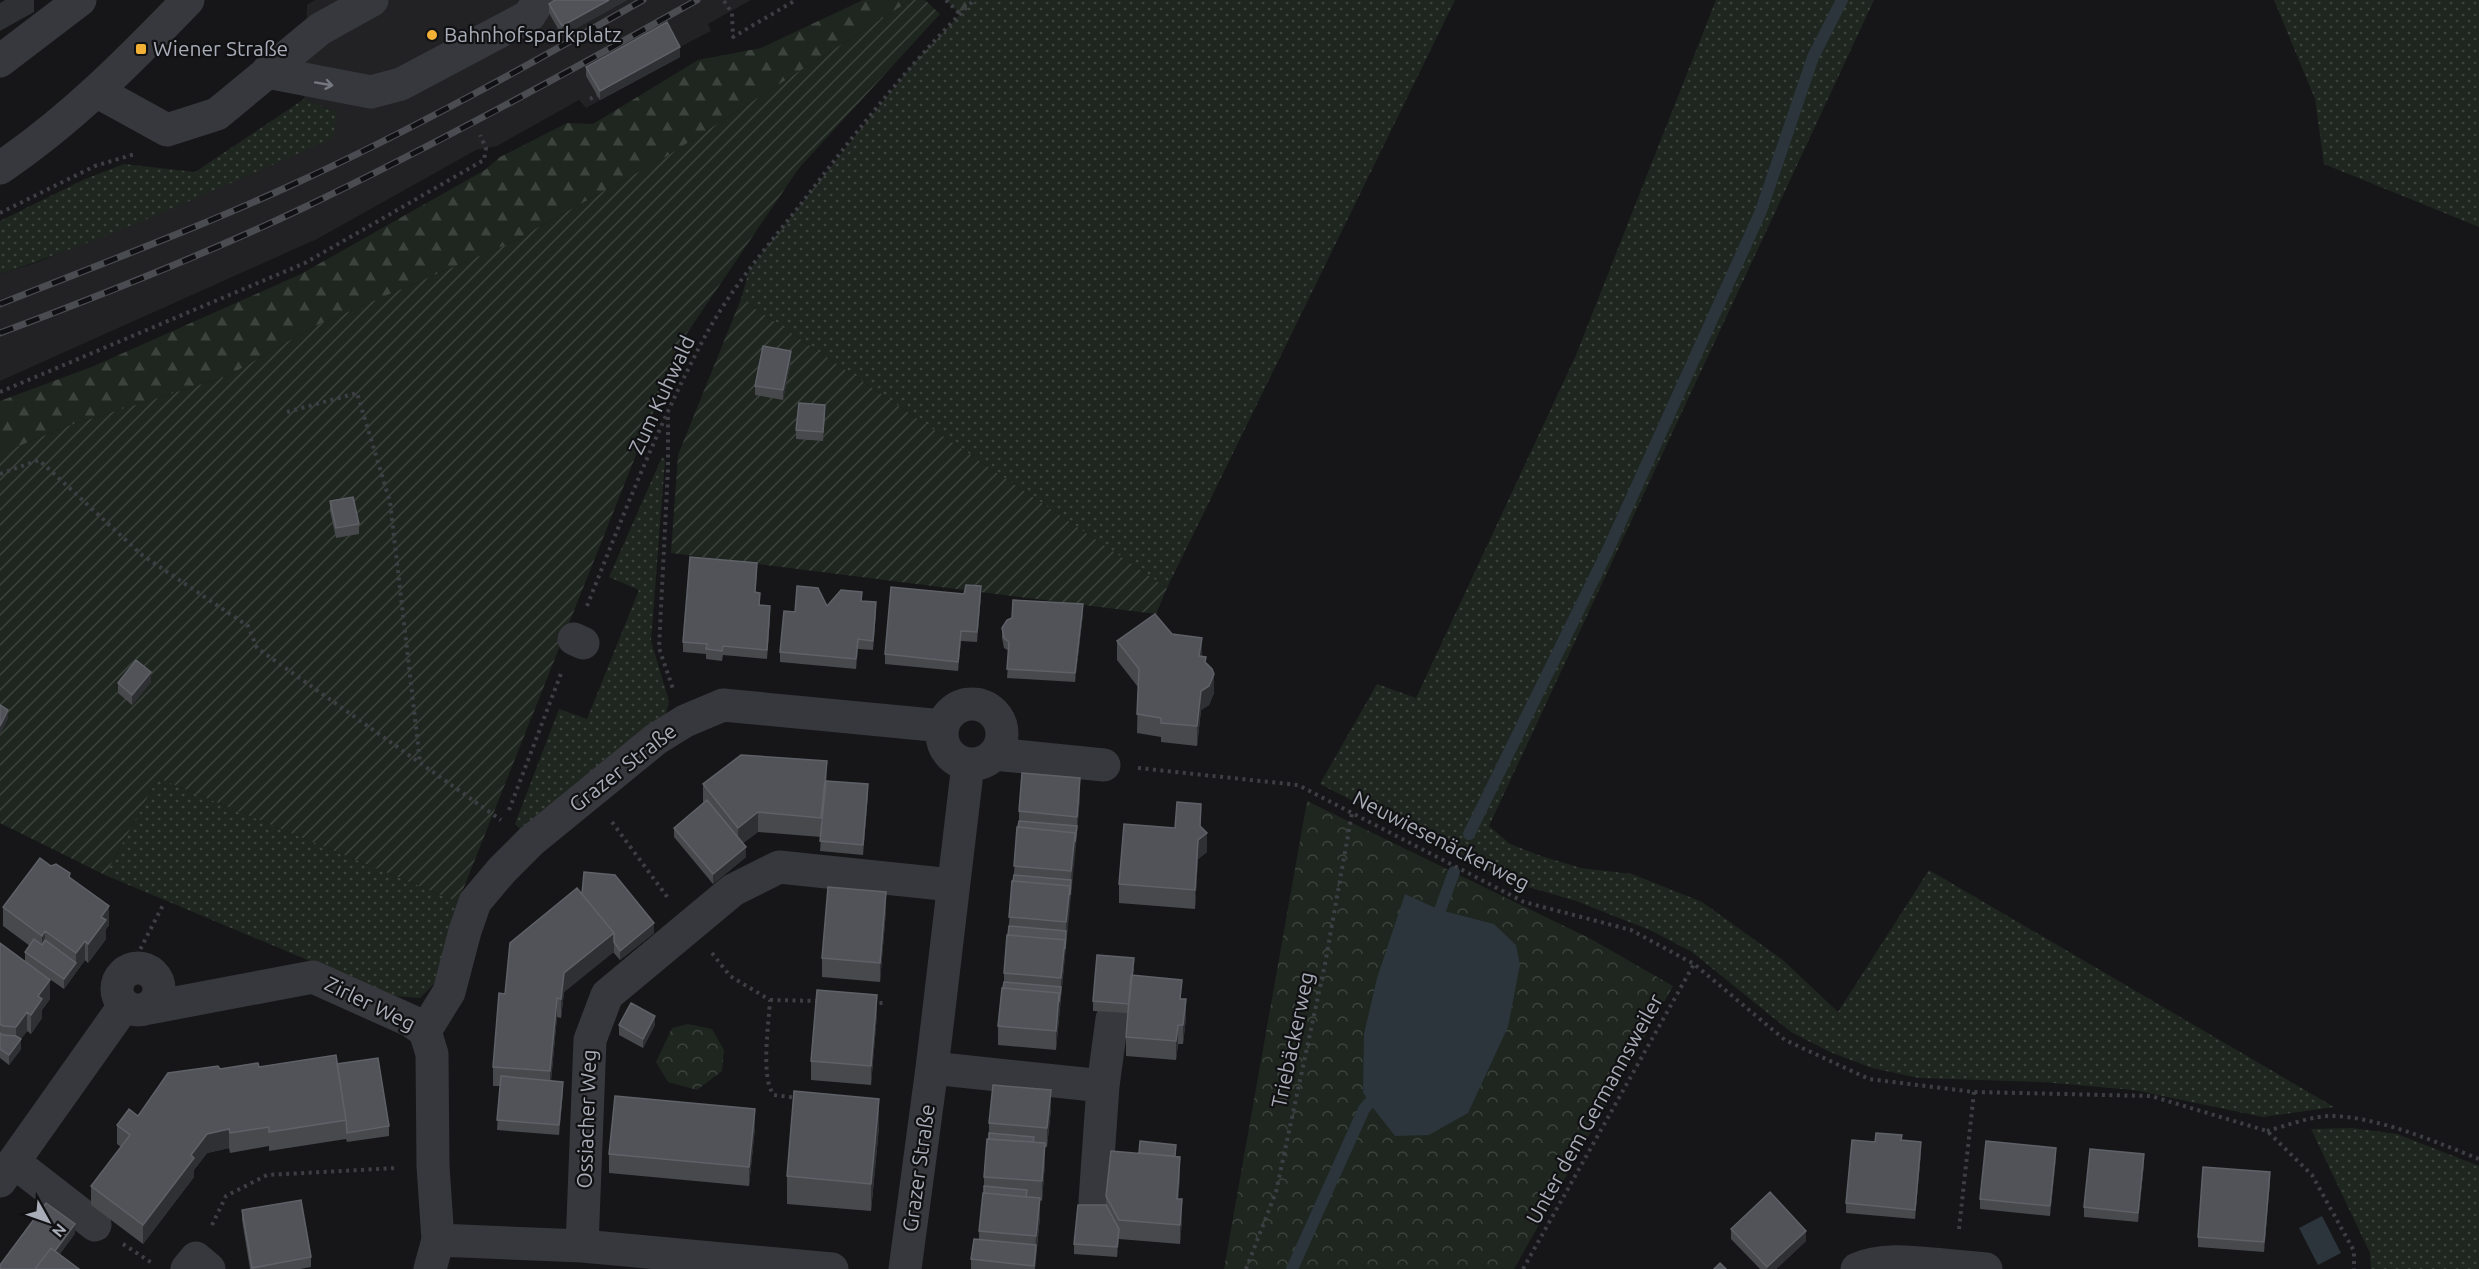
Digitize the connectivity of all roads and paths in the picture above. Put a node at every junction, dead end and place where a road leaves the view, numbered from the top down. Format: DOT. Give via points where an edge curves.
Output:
graph roads {
  1 [pos="80,0"];
  2 [pos="188,0"];
  3 [pos="372,0"];
  4 [pos="539,0"];
  5 [pos="796,0"];
  6 [pos="946,0"];
  7 [pos="974,0"];
  8 [pos="724,1"];
  9 [pos="960,14"];
  10 [pos="0,62"];
  11 [pos="267,72"];
  12 [pos="98,92"];
  13 [pos="603,92"];
  14 [pos="590,99"];
  15 [pos="167,130"];
  16 [pos="480,135"];
  17 [pos="0,168"];
  18 [pos="0,213"];
  19 [pos="0,392"];
  20 [pos="287,412"];
  21 [pos="668,413"];
  22 [pos="0,474"];
  23 [pos="685,721"];
  24 [pos="943,726"];
  25 [pos="981,759"];
  26 [pos="420,763"];
  27 [pos="1104,765"];
  28 [pos="590,792"];
  29 [pos="1352,813"];
  30 [pos="952,885"];
  31 [pos="163,905"];
  32 [pos="689,926"];
  33 [pos="1694,964"];
  34 [pos="130,969"];
  35 [pos="770,1000"];
  36 [pos="826,1001"];
  37 [pos="871,1002"];
  38 [pos="883,1003"];
  39 [pos="137,1007"];
  40 [pos="1112,1019"];
  41 [pos="424,1031"];
  42 [pos="932,1068"];
  43 [pos="1103,1086"];
  44 [pos="1974,1092"];
  45 [pos="805,1099"];
  46 [pos="2267,1131"];
  47 [pos="2479,1159"];
  48 [pos="433,1166"];
  49 [pos="7,1171"];
  50 [pos="1095,1201"];
  51 [pos="95,1226"];
  52 [pos="582,1246"];
  53 [pos="434,1254"];
  54 [pos="197,1265"];
  55 [pos="1954,1267"];
  56 [pos="160,1269"];
  57 [pos="832,1269"];
  58 [pos="905,1269"];
  59 [pos="1246,1269"];
  60 [pos="1523,1269"];
  61 [pos="1857,1269"];
  62 [pos="1986,1269"];
  63 [pos="2355,1269"];
  1 -- 10 [label="street"];
  2 -- 12 [label="street"];
  3 -- 11 [label="street" via="320,29"];
  11 -- 4 [label="street, one-way" via="371,92 401,84 529,15"];
  5 -- 8 [label="path" via="733,37 732,14"];
  6 -- 9 [label="path"];
  7 -- 9 [label="path, Zum Kuhwald"];
  9 -- 21 [label="path, Zum Kuhwald" via="840,152 726,303 702,342"];
  11 -- 15 [label="street" via="217,114"];
  12 -- 15 [label="street"];
  12 -- 17 [label="street"];
  13 -- 14 [label="path"];
  15 -- 18 [label="path" via="131,157 95,166"];
  16 -- 19 [label="path" via="486,148 484,160 305,263"];
  20 -- 26 [label="path" via="357,393 390,502"];
  21 -- 23 [label="path" via="659,648"];
  21 -- 26 [label="path, Zum Kuhwald" via="504,822"];
  22 -- 26 [label="path" via="39,460 142,555 248,626 257,648"];
  23 -- 24 [label="street, Grazer Straße" via="723,705 849,724"];
  23 -- 28 [label="street, Grazer Straße"];
  24 -- 25 [label="street" via="942,735 950,754 958,760"];
  24 -- 25 [label="street, Grazer Straße" via="948,716 965,705 984,706 1006,716 1002,737"];
  25 -- 27 [label="street"];
  25 -- 30 [label="street, Grazer Straße" via="951,816"];
  27 -- 29 [label="path, Neuwiesenäckerweg" via="1298,785"];
  28 -- 32 [label="path"];
  28 -- 41 [label="street, Grazer Straße" via="531,841 475,902 449,992"];
  29 -- 33 [label="path, Neuwiesenäckerweg" via="1524,902 1631,930"];
  29 -- 59 [label="path, Triebäckerweg" via="1325,964 1278,1182"];
  30 -- 32 [label="street" via="849,881 779,867"];
  30 -- 42 [label="street, Grazer Straße" via="934,983"];
  31 -- 34 [label="path"];
  32 -- 35 [label="path" via="730,976"];
  32 -- 52 [label="street, Ossiacher Weg" via="664,958 607,995 590,1040"];
  33 -- 44 [label="path, Neuwiesenäckerweg" via="1785,1040 1869,1079"];
  33 -- 60 [label="path, Unter dem Germannsweiler"];
  34 -- 39 [label="street" via="145,969 159,985 158,998"];
  35 -- 36 [label="path"];
  35 -- 45 [label="path" via="769,1089 774,1095"];
  37 -- 38 [label="path"];
  39 -- 41 [label="street, Zirler Weg" via="313,977 411,1021"];
  39 -- 49 [label="street"];
  40 -- 43 [label="street"];
  41 -- 48 [label="street, Zirler Weg" via="432,1054"];
  42 -- 43 [label="street"];
  42 -- 58 [label="street, Grazer Straße"];
  43 -- 50 [label="street"];
  44 -- 46 [label="path, Neuwiesenäckerweg" via="2151,1096"];
  44 -- 55 [label="path"];
  46 -- 47 [label="path" via="2329,1115 2378,1123"];
  46 -- 63 [label="path" via="2312,1175 2354,1251"];
  48 -- 53 [label="street, Zirler Weg"];
  48 -- 54 [label="path" via="267,1175 226,1196"];
  49 -- 51 [label="street"];
  51 -- 56 [label="path"];
  52 -- 53 [label="street" via="516,1232"];
  52 -- 57 [label="street"];
  55 -- 61 [label="street" via="1900,1263 1869,1264"];
  55 -- 62 [label="street"];
}
